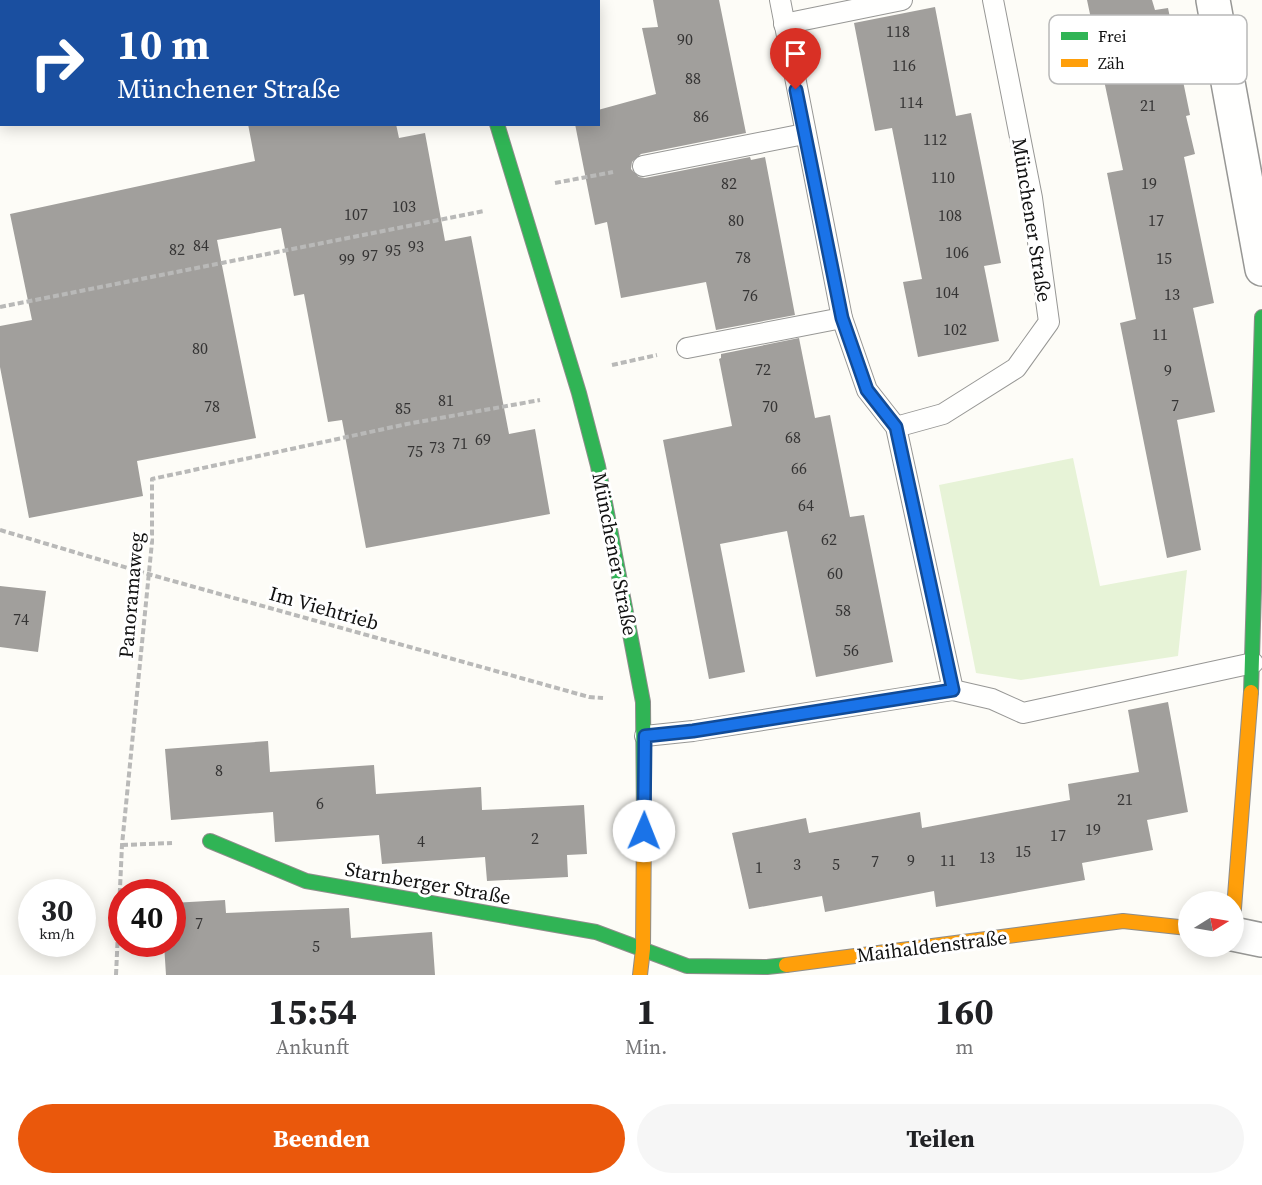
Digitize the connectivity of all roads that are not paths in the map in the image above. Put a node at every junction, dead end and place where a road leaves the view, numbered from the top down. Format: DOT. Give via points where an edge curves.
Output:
graph roads {
  1 [pos="780,0"];
  2 [pos="902,0"];
  3 [pos="993,0"];
  4 [pos="1213,0"];
  5 [pos="1216,15"];
  6 [pos="784,24"];
  7 [pos="1228,84"];
  8 [pos="498,126"];
  9 [pos="804,134"];
  10 [pos="643,166"];
  11 [pos="1262,269"];
  12 [pos="1262,317"];
  13 [pos="842,318"];
  14 [pos="687,348"];
  15 [pos="896,427"];
  16 [pos="1253,663"];
  17 [pos="953,690"];
  18 [pos="645,736"];
  19 [pos="1253,825"];
  20 [pos="210,841"];
  21 [pos="1239,891"];
  22 [pos="1178,927"];
  23 [pos="1244,936"];
  24 [pos="1262,940"];
  25 [pos="643,950"];
  26 [pos="640,975"];
  1 -- 6 [label="lane"];
  2 -- 6 [label="lane"];
  3 -- 15 [label="lane, Münchener Straße" via="1032,198 1048,322 1017,368 943,414"];
  4 -- 5 [label="street"];
  6 -- 9 [label="lane"];
  7 -- 11 [label="street"];
  8 -- 18 [label="street, Münchener Straße" via="579,393 623,587"];
  9 -- 10 [label="lane"];
  9 -- 13 [label="lane"];
  12 -- 16 [label="street"];
  13 -- 14 [label="lane"];
  13 -- 15 [label="lane" via="867,390"];
  15 -- 17 [label="lane"];
  16 -- 17 [label="lane" via="1023,712 992,699"];
  16 -- 19 [label="street"];
  17 -- 18 [label="lane"];
  18 -- 25 [label="street, Münchener Straße"];
  19 -- 21 [label="street"];
  20 -- 25 [label="street, Starnberger Straße" via="306,881 596,932"];
  22 -- 25 [label="street, Maihaldenstraße" via="1123,921 767,967 687,966"];
  23 -- 24 [label="street"];
  25 -- 26 [label="street, Münchener Straße"];
}
